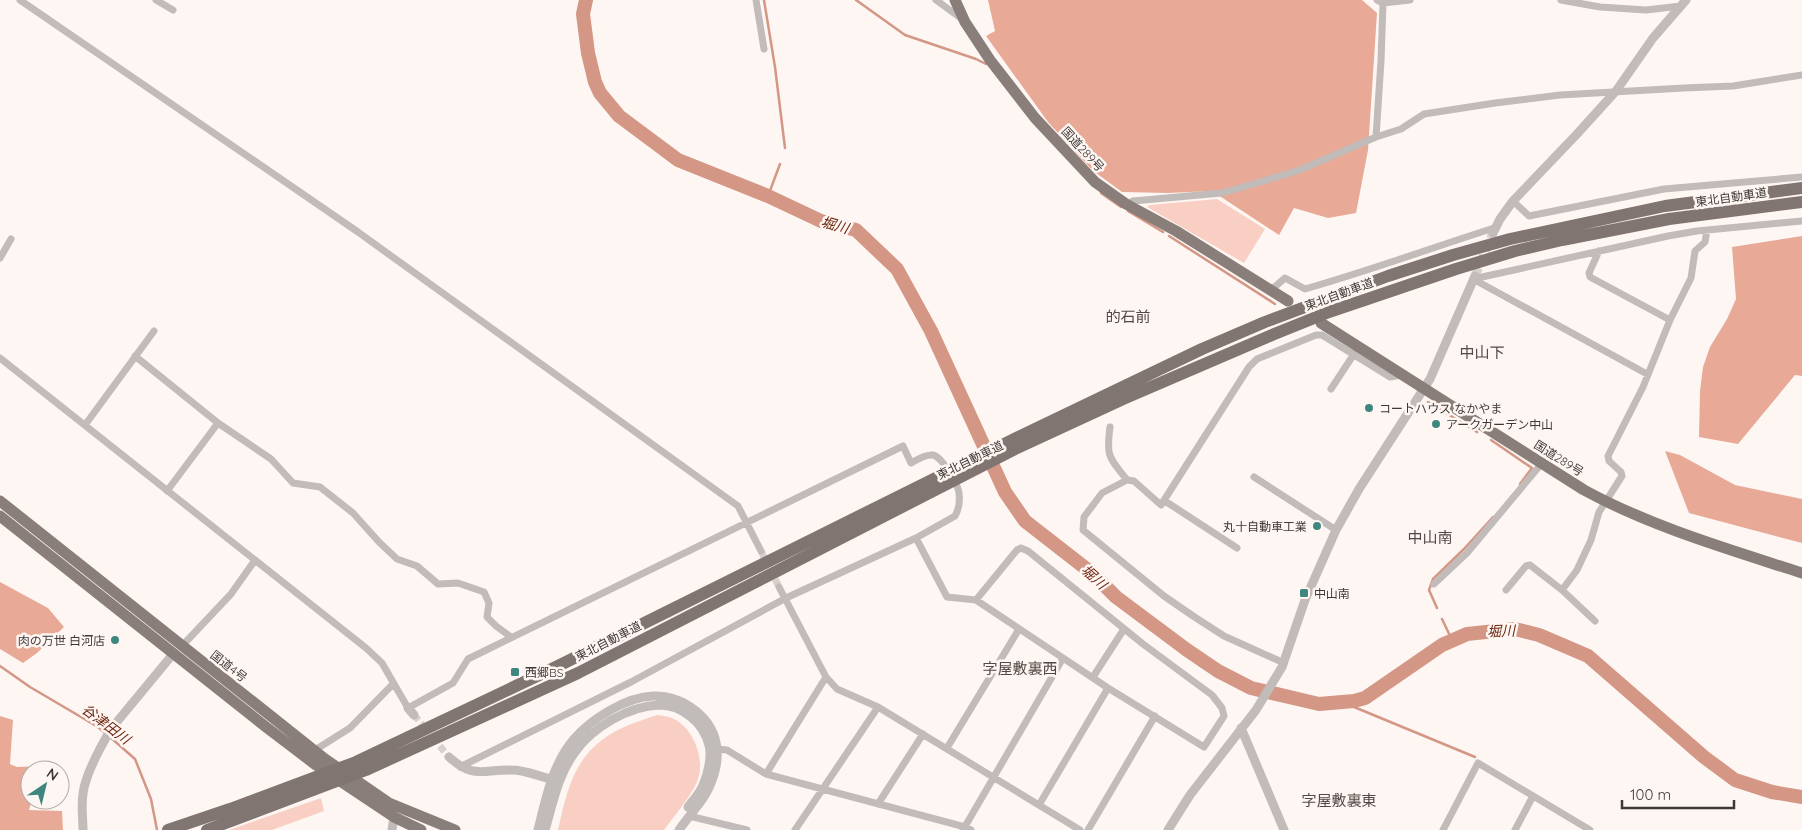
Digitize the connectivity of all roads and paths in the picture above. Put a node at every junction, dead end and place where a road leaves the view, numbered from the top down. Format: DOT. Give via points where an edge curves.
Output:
graph roads {
  1 [pos="20,0"];
  2 [pos="156,0"];
  3 [pos="756,0"];
  4 [pos="936,0"];
  5 [pos="955,0"];
  6 [pos="1410,0"];
  7 [pos="1561,0"];
  8 [pos="1380,2"];
  9 [pos="1684,3"];
  10 [pos="173,10"];
  11 [pos="966,22"];
  12 [pos="764,49"];
  13 [pos="1802,75"];
  14 [pos="1616,91"];
  15 [pos="1376,137"];
  16 [pos="1802,177"];
  17 [pos="1802,188"];
  18 [pos="1513,201"];
  19 [pos="1802,202"];
  20 [pos="1126,204"];
  21 [pos="1802,221"];
  22 [pos="1494,230"];
  23 [pos="1707,230"];
  24 [pos="11,239"];
  25 [pos="1599,251"];
  26 [pos="0,258"];
  27 [pos="1474,277"];
  28 [pos="1271,290"];
  29 [pos="1288,301"];
  30 [pos="1670,320"];
  31 [pos="1321,323"];
  32 [pos="154,331"];
  33 [pos="1354,354"];
  34 [pos="135,356"];
  35 [pos="0,358"];
  36 [pos="1647,374"];
  37 [pos="1401,375"];
  38 [pos="1424,389"];
  39 [pos="1331,390"];
  40 [pos="218,423"];
  41 [pos="85,425"];
  42 [pos="1110,427"];
  43 [pos="1015,443"];
  44 [pos="1542,463"];
  45 [pos="948,477"];
  46 [pos="1254,478"];
  47 [pos="1128,480"];
  48 [pos="167,491"];
  49 [pos="0,501"];
  50 [pos="1164,501"];
  51 [pos="1605,501"];
  52 [pos="0,516"];
  53 [pos="747,523"];
  54 [pos="1336,530"];
  55 [pos="916,538"];
  56 [pos="1237,548"];
  57 [pos="761,551"];
  58 [pos="255,560"];
  59 [pos="1802,573"];
  60 [pos="1434,584"];
  61 [pos="779,587"];
  62 [pos="1506,590"];
  63 [pos="1562,590"];
  64 [pos="786,598"];
  65 [pos="976,600"];
  66 [pos="1596,621"];
  67 [pos="1019,629"];
  68 [pos="1124,629"];
  69 [pos="511,637"];
  70 [pos="182,646"];
  71 [pos="172,654"];
  72 [pos="1064,658"];
  73 [pos="1283,665"];
  74 [pos="826,677"];
  75 [pos="1092,677"];
  76 [pos="393,684"];
  77 [pos="1108,688"];
  78 [pos="878,707"];
  79 [pos="1156,716"];
  80 [pos="1241,728"];
  81 [pos="923,734"];
  82 [pos="947,748"];
  83 [pos="717,749"];
  84 [pos="316,750"];
  85 [pos="449,757"];
  86 [pos="460,767"];
  87 [pos="766,774"];
  88 [pos="993,777"];
  89 [pos="550,779"];
  90 [pos="823,789"];
  91 [pos="1533,796"];
  92 [pos="878,804"];
  93 [pos="1039,805"];
  94 [pos="689,816"];
  95 [pos="394,817"];
  96 [pos="169,829"];
  97 [pos="966,829"];
  98 [pos="83,830"];
  99 [pos="207,830"];
  100 [pos="392,830"];
  101 [pos="421,830"];
  102 [pos="455,830"];
  103 [pos="538,830"];
  104 [pos="545,830"];
  105 [pos="672,830"];
  106 [pos="679,830"];
  107 [pos="747,830"];
  108 [pos="795,830"];
  109 [pos="1080,830"];
  110 [pos="1088,830"];
  111 [pos="1168,830"];
  112 [pos="1284,830"];
  113 [pos="1443,830"];
  114 [pos="1515,830"];
  115 [pos="1590,830"];
  1 -- 53 [label="street" via="390,255 738,506"];
  2 -- 10 [label="street"];
  3 -- 12 [label="street"];
  4 -- 11 [label="street"];
  5 -- 11 [label="highway, 国道289号"];
  6 -- 8 [label="street"];
  7 -- 9 [label="street" via="1646,10"];
  8 -- 15 [label="street" via="1381,61"];
  9 -- 14 [label="street" via="1653,38"];
  11 -- 20 [label="highway, 国道289号" via="990,60 1035,118 1095,182"];
  13 -- 14 [label="street" via="1733,86"];
  14 -- 15 [label="street" via="1424,114 1401,129"];
  14 -- 18 [label="street"];
  15 -- 20 [label="street" via="1300,170 1222,193"];
  16 -- 18 [label="street" via="1664,190 1529,216"];
  17 -- 43 [label="highway, 東北自動車道" via="1665,206 1606,218 1510,239 1407,270 1323,299 1194,353"];
  18 -- 22 [label="street"];
  19 -- 43 [label="highway, 東北自動車道" via="1640,224 1515,251 1456,269 1272,335"];
  20 -- 28 [label="highway, 国道289号"];
  21 -- 23 [label="street"];
  22 -- 28 [label="street" via="1340,280 1305,289 1285,278"];
  23 -- 25 [label="street"];
  23 -- 30 [label="street" via="1705,242 1695,251 1691,278"];
  24 -- 26 [label="street"];
  25 -- 27 [label="street"];
  25 -- 30 [label="street" via="1590,277"];
  27 -- 36 [label="street"];
  27 -- 38 [label="street"];
  28 -- 29 [label="highway, 国道289号"];
  30 -- 36 [label="street"];
  31 -- 37 [label="highway, 国道289号"];
  32 -- 34 [label="street"];
  33 -- 37 [label="street" via="1390,377"];
  33 -- 39 [label="street"];
  33 -- 50 [label="street" via="1322,335 1316,335 1257,359"];
  34 -- 40 [label="street"];
  34 -- 41 [label="street"];
  35 -- 41 [label="street"];
  36 -- 51 [label="street" via="1608,456 1622,476"];
  37 -- 38 [label="highway, 国道289号"];
  38 -- 44 [label="highway, 国道289号"];
  38 -- 54 [label="street"];
  40 -- 48 [label="street"];
  40 -- 69 [label="street" via="271,459 293,483 320,487 353,513 397,559 417,566 438,584 458,583 484,592 489,603 487,617"];
  41 -- 48 [label="street"];
  42 -- 47 [label="street" via="1107,447 1110,457"];
  43 -- 45 [label="highway, 東北自動車道"];
  44 -- 51 [label="highway, 国道289号"];
  44 -- 60 [label="street" via="1467,552"];
  45 -- 96 [label="highway, 東北自動車道" via="356,762"];
  45 -- 99 [label="highway, 東北自動車道" via="578,673 366,770"];
  46 -- 54 [label="street"];
  47 -- 50 [label="street" via="1134,481 1161,505"];
  47 -- 73 [label="street" via="1102,493 1084,517 1083,530 1193,616 1224,636"];
  48 -- 58 [label="street"];
  49 -- 70 [label="highway, 国道4号"];
  50 -- 56 [label="street"];
  51 -- 59 [label="highway, 国道289号" via="1682,532"];
  51 -- 63 [label="street" via="1580,563"];
  52 -- 71 [label="highway, 国道4号"];
  53 -- 55 [label="street" via="903,446 911,463 934,455 943,462 959,491 959,509 955,516"];
  53 -- 57 [label="street"];
  53 -- 69 [label="street"];
  54 -- 73 [label="street" via="1305,600"];
  55 -- 64 [label="street"];
  55 -- 65 [label="street" via="947,597"];
  58 -- 70 [label="street" via="230,594"];
  58 -- 76 [label="street" via="382,662"];
  61 -- 64 [label="street"];
  62 -- 63 [label="street" via="1530,565"];
  63 -- 66 [label="street"];
  64 -- 74 [label="street"];
  64 -- 86 [label="street" via="631,682"];
  65 -- 67 [label="street"];
  65 -- 68 [label="street" via="1021,548"];
  67 -- 72 [label="street"];
  67 -- 82 [label="street"];
  68 -- 75 [label="street"];
  68 -- 79 [label="street" via="1212,695 1224,716 1204,747"];
  69 -- 76 [label="street" via="468,658 453,683 411,712"];
  70 -- 71 [label="street"];
  70 -- 84 [label="highway, 国道4号"];
  71 -- 95 [label="highway, 国道4号" via="316,765"];
  71 -- 98 [label="street" via="104,741 82,794"];
  72 -- 75 [label="street"];
  72 -- 88 [label="street"];
  73 -- 80 [label="street"];
  74 -- 78 [label="street" via="837,689"];
  74 -- 87 [label="street"];
  75 -- 77 [label="street"];
  76 -- 84 [label="street" via="350,728"];
  77 -- 79 [label="street"];
  77 -- 93 [label="street"];
  78 -- 81 [label="street"];
  78 -- 90 [label="street"];
  79 -- 110 [label="street"];
  80 -- 111 [label="street" via="1190,794"];
  80 -- 112 [label="street"];
  81 -- 82 [label="street"];
  81 -- 92 [label="street"];
  82 -- 88 [label="street"];
  83 -- 87 [label="street" via="727,750"];
  83 -- 89 [label="street" via="709,726 690,706 666,697 641,698 586,726 563,755"];
  83 -- 94 [label="street" via="711,784"];
  84 -- 102 [label="highway, 国道4号" via="389,803"];
  85 -- 86 [label="street"];
  86 -- 89 [label="street" via="482,773 513,770"];
  87 -- 90 [label="street"];
  88 -- 93 [label="street"];
  88 -- 97 [label="street"];
  89 -- 103 [label="street"];
  90 -- 92 [label="street"];
  90 -- 108 [label="street"];
  91 -- 113 [label="street" via="1478,762"];
  91 -- 114 [label="street"];
  91 -- 115 [label="street"];
  92 -- 97 [label="street"];
  93 -- 109 [label="street"];
  94 -- 106 [label="street"];
  94 -- 107 [label="street"];
  95 -- 100 [label="street"];
  95 -- 101 [label="highway, 国道4号"];
  104 -- 105 [label="street" via="557,786 575,751 615,719 659,705 690,716 698,723 709,746 708,772 703,787"];
}
